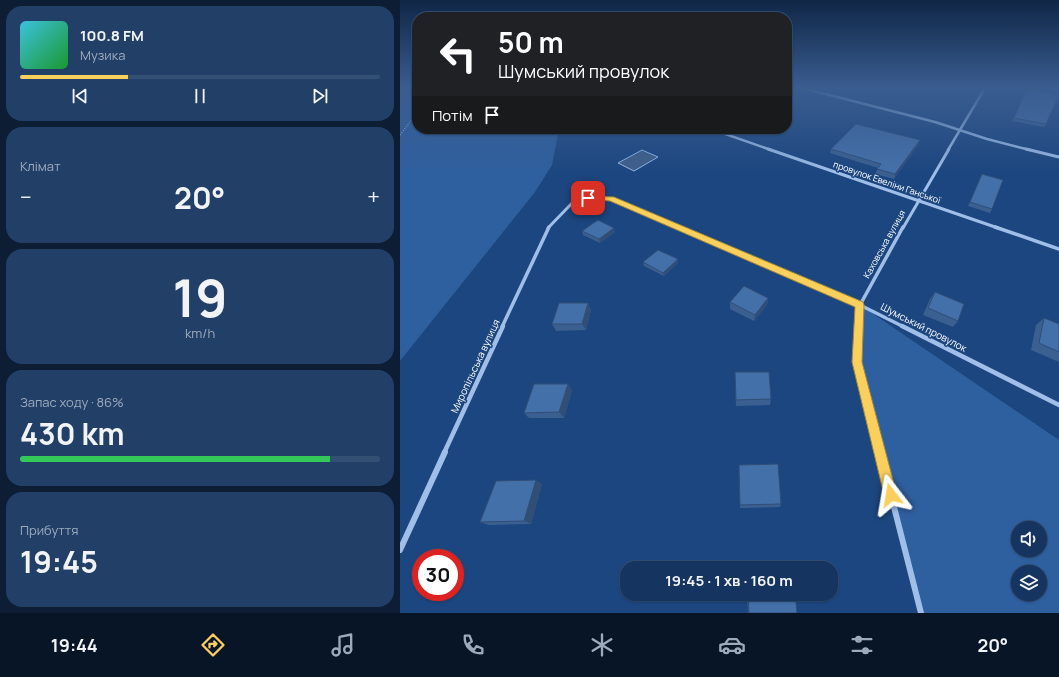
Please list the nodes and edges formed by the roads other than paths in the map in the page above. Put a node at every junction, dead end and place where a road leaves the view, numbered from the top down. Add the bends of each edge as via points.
1 (914, 117) edge
2 (966, 117) edge
3 (958, 130) junction
4 (726, 134) edge
5 (1059, 157) edge
6 (577, 198) joint
7 (918, 200) junction
8 (1059, 249) edge
9 (860, 305) junction
10 (1059, 405) edge
11 (400, 550) edge
12 (921, 613) edge

1 - 3 street
2 - 3 street, Каховська вулиця
3 - 5 street
3 - 7 street, Каховська вулиця
4 - 7 street, провулок Евеліни Ганської
6 - 9 street, Шумський провулок via 611,199
6 - 11 street, Миропільська вулиця via 548,228
7 - 8 street, провулок Евеліни Ганської
7 - 9 street, Каховська вулиця
9 - 10 street, Шумський провулок
9 - 12 street via 857,362

